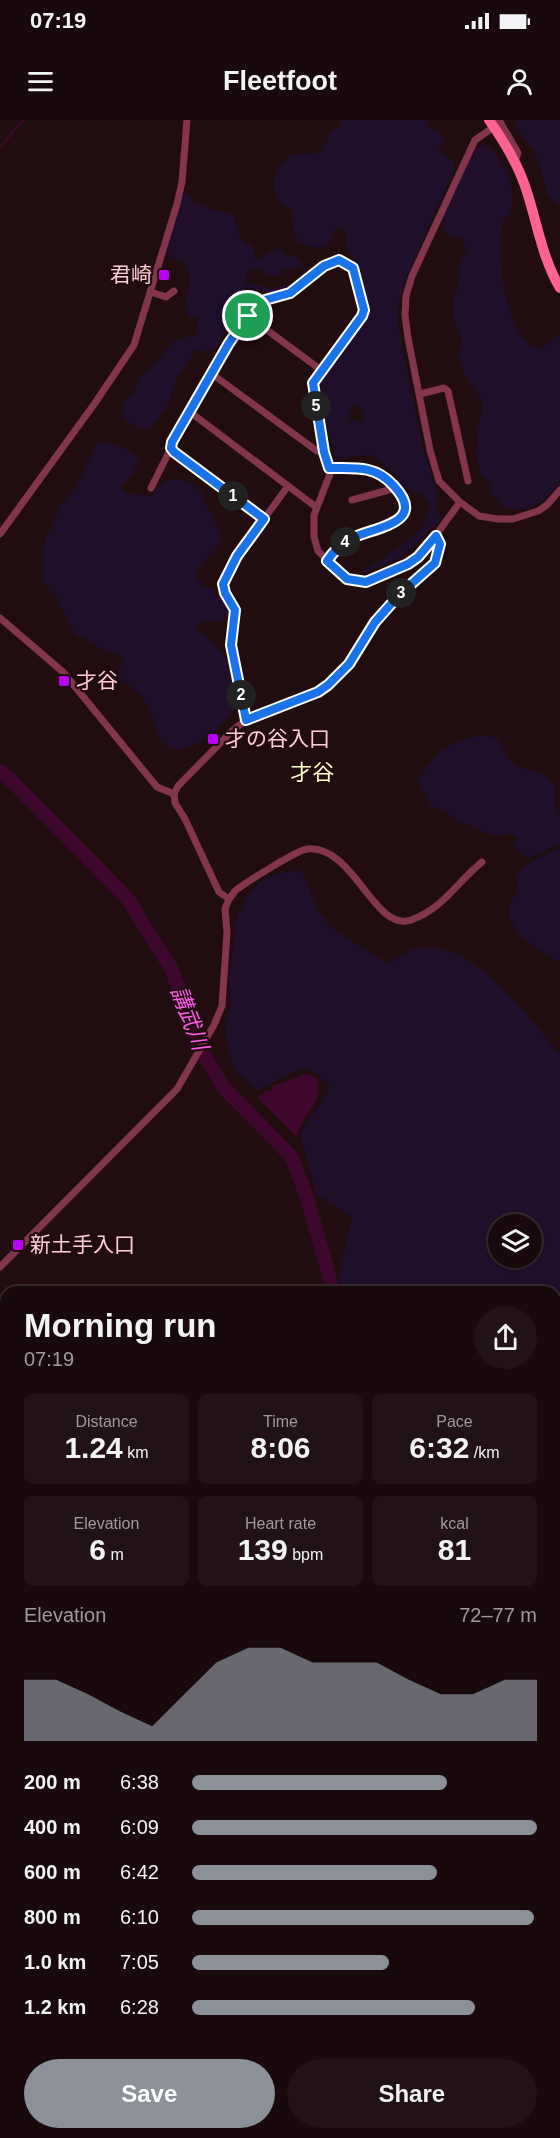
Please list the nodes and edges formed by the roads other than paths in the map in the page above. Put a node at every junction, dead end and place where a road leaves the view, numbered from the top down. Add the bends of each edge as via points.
1 (187, 120) edge
2 (494, 122) edge
3 (560, 288) edge
4 (174, 291) dead end
5 (151, 292) junction
6 (248, 316) junction
7 (321, 370) junction
8 (212, 374) junction
9 (420, 394) junction
10 (190, 412) junction
11 (171, 448) junction
12 (324, 452) junction
13 (329, 468) junction
14 (468, 481) dead end
15 (288, 486) junction
16 (151, 488) dead end
17 (396, 488) junction
18 (560, 490) edge
19 (352, 500) dead end
20 (460, 502) junction
21 (316, 507) junction
22 (264, 519) junction
23 (0, 534) edge
24 (436, 536) junction
25 (327, 561) junction
26 (0, 618) edge
27 (246, 720) junction
28 (174, 794) junction
29 (482, 862) dead end
30 (229, 899) junction
31 (0, 1267) edge

1 - 5 street via 182,182
2 - 3 main road via 525,184 543,250
2 - 9 street via 469,151 406,296 408,338
4 - 5 street via 166,297
5 - 23 street via 134,345
6 - 7 street
6 - 7 street via 265,300 297,288 332,261 347,263 353,268 364,310
6 - 8 street
7 - 12 street via 313,389
8 - 10 street
8 - 12 street via 317,451
9 - 14 street via 444,388 448,391
9 - 20 street via 439,481
10 - 11 street
10 - 15 street
11 - 16 street
11 - 22 street
12 - 13 street
13 - 17 street via 373,470
13 - 21 street via 328,481
15 - 21 street
15 - 22 street
17 - 19 street
17 - 25 street via 404,507 397,521 350,539
18 - 20 street via 538,511 513,519 479,516
20 - 24 street
21 - 25 street via 314,537 318,551
22 - 27 street via 237,556 223,584 235,610 231,645
24 - 25 street via 408,564 366,582 347,579
24 - 27 street via 440,544 435,563 375,622 349,664 328,685
26 - 28 street via 55,664 157,787
27 - 28 street
28 - 30 street via 219,892
29 - 30 street via 448,898 411,920 403,921 385,913 342,862 322,850 306,849 248,882
30 - 31 street via 225,909 222,1006 195,1058 169,1099

